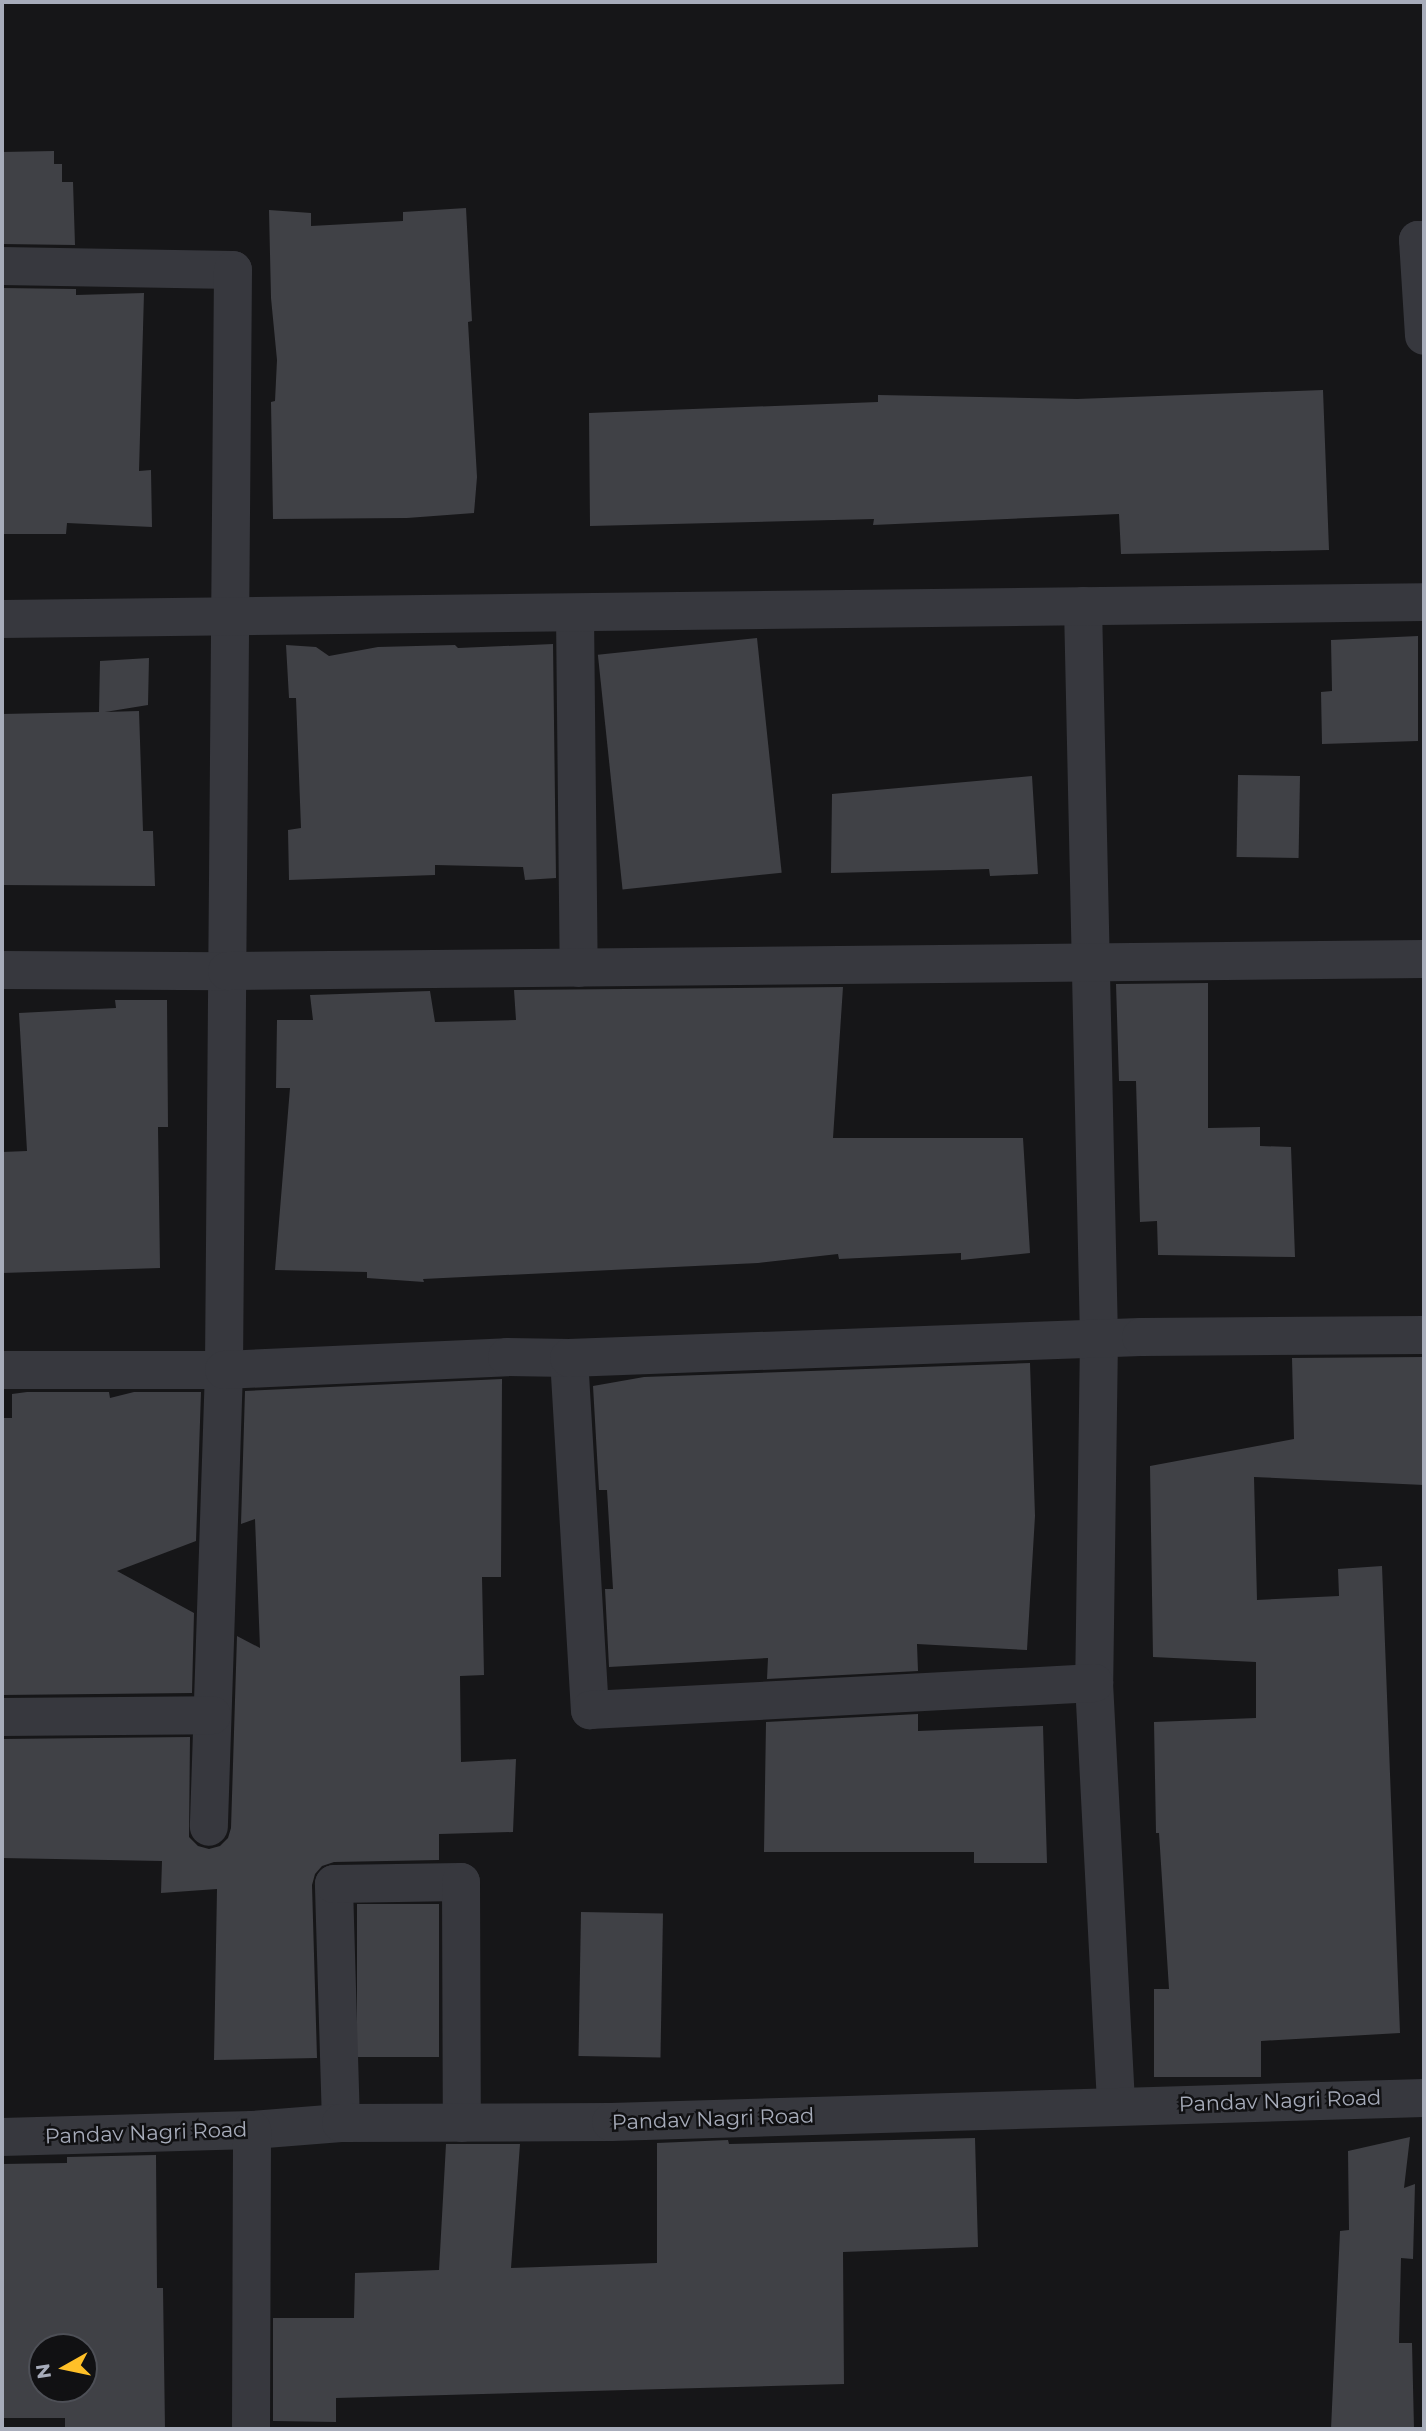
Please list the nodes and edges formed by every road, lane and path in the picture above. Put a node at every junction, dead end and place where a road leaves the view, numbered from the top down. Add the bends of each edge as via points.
1 (1424, 240) edge
2 (2, 266) edge
3 (1424, 335) edge
4 (1424, 602) edge
5 (1083, 607) junction
6 (575, 614) junction
7 (2, 619) edge
8 (231, 619) junction
9 (1424, 959) edge
10 (1091, 962) junction
11 (579, 968) junction
12 (2, 970) edge
13 (227, 971) junction
14 (1424, 1335) edge
15 (1099, 1338) junction
16 (569, 1358) junction
17 (2, 1370) edge
18 (224, 1370) junction
19 (1094, 1683) junction
20 (212, 1715) junction
21 (2, 1717) edge
22 (209, 1827) dead end
23 (1424, 2098) edge
24 (1116, 2106) junction
25 (341, 2123) junction
26 (462, 2123) junction
27 (252, 2130) junction
28 (2, 2137) edge
29 (251, 2429) edge

1 - 3 street via 1418,240
2 - 8 street via 233,270
4 - 5 street
5 - 6 street
5 - 10 street
6 - 8 street
6 - 11 street
7 - 8 street
8 - 13 street
9 - 10 street
10 - 11 street
10 - 15 street
11 - 13 street
12 - 13 street
13 - 18 street
14 - 15 street
15 - 16 street
15 - 19 street
16 - 18 street
16 - 19 street via 590,1710
17 - 18 street
18 - 20 street
19 - 24 street
20 - 21 street
20 - 22 street
23 - 24 street, Pandav Nagri Road
24 - 26 street, Pandav Nagri Road
25 - 26 street, Pandav Nagri Road
25 - 26 street via 334,1884 461,1882
25 - 27 street, Pandav Nagri Road
27 - 28 street, Pandav Nagri Road
27 - 29 street

